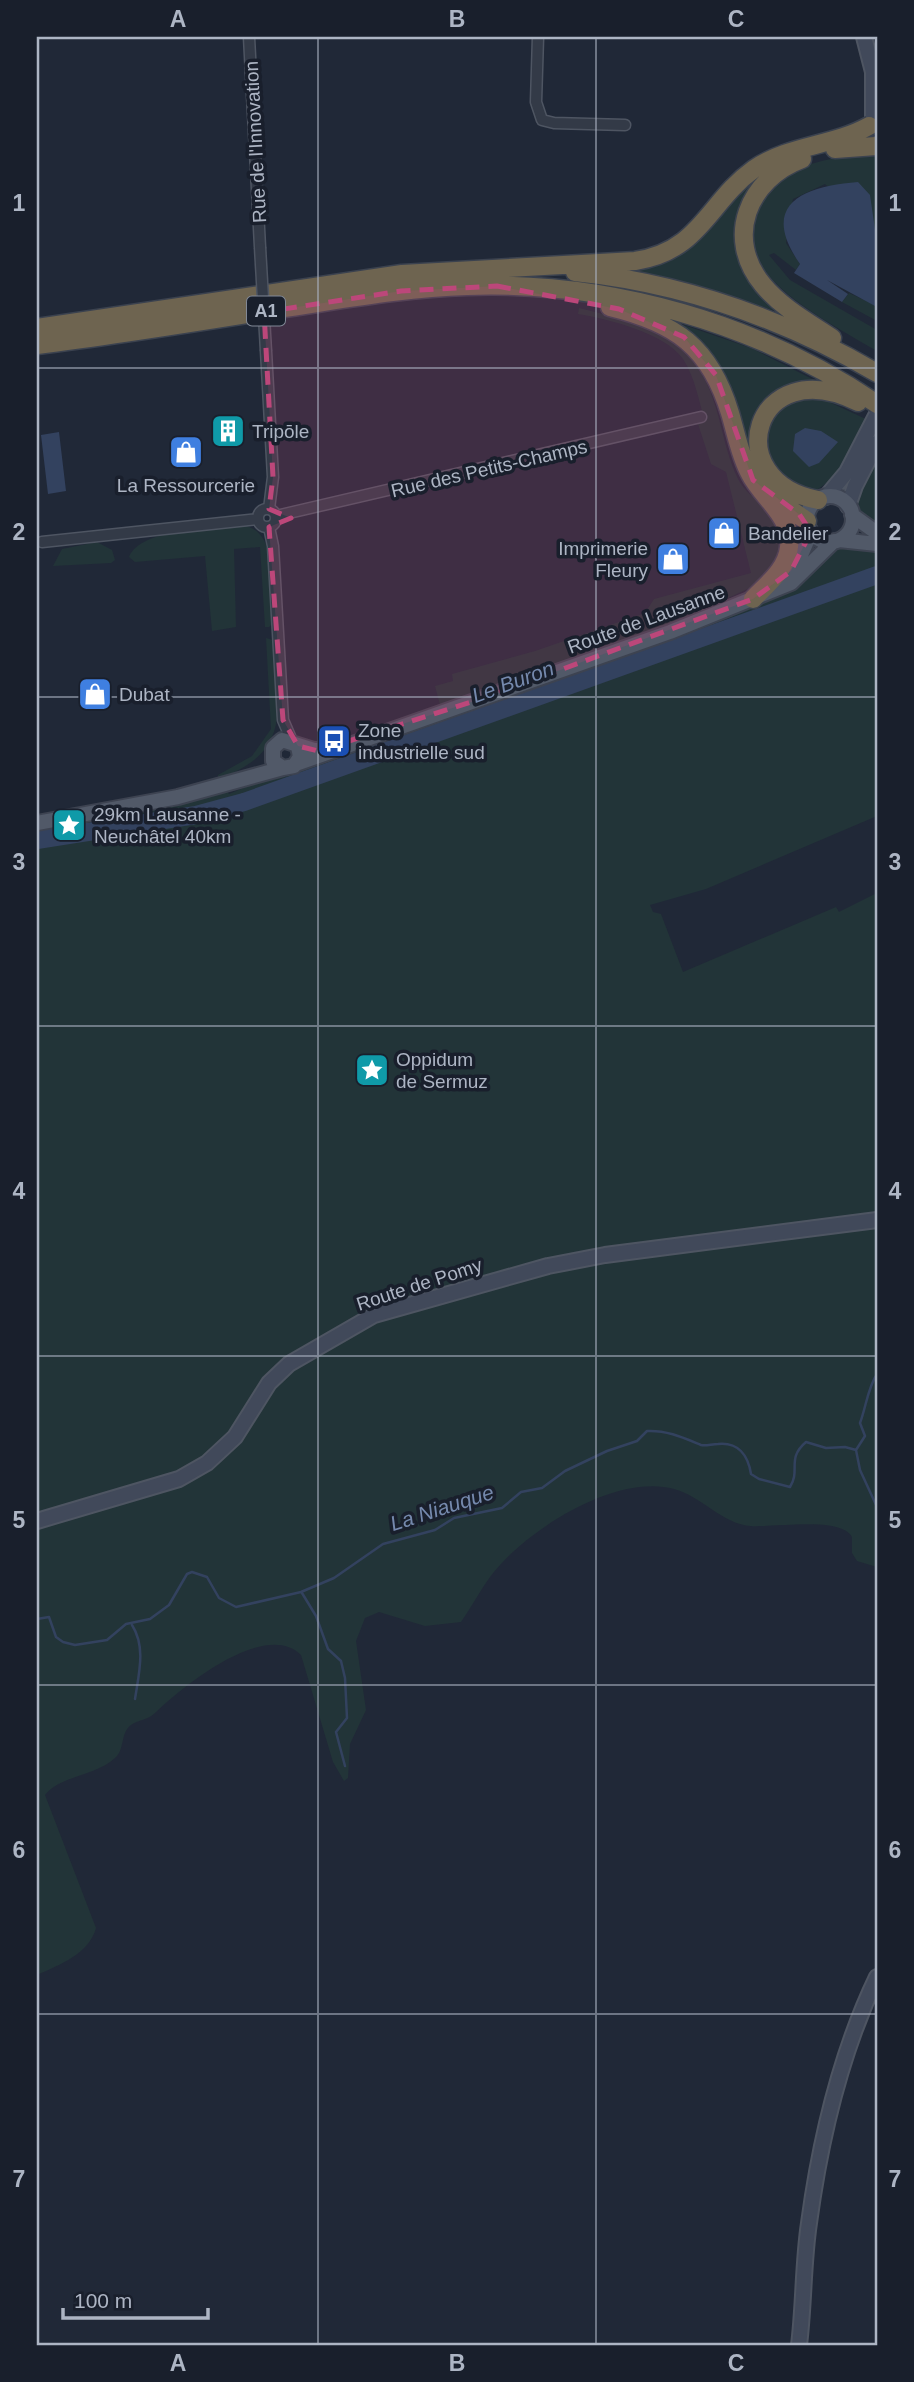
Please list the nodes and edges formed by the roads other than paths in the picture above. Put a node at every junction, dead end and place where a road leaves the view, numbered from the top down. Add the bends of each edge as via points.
1 (249, 37) edge
2 (538, 37) edge
3 (864, 37) edge
4 (875, 76) edge
5 (873, 120) edge
6 (625, 125) dead end
7 (877, 146) edge
8 (473, 269) junction
9 (497, 286) junction
10 (37, 318) edge
11 (109, 318) junction
12 (37, 328) edge
13 (37, 345) edge
14 (850, 355) junction
15 (877, 372) edge
16 (835, 385) junction
17 (877, 404) edge
18 (877, 413) edge
19 (701, 417) dead end
20 (877, 443) edge
21 (753, 480) junction
22 (822, 498) junction
23 (850, 510) junction
24 (272, 512) junction
25 (258, 519) junction
26 (809, 526) junction
27 (269, 527) junction
28 (877, 533) edge
29 (837, 540) junction
30 (42, 542) dead end
31 (877, 544) edge
32 (770, 591) junction
33 (753, 598) junction
34 (283, 719) junction
35 (295, 744) junction
36 (274, 747) junction
37 (336, 749) junction
38 (289, 766) junction
39 (225, 784) junction
40 (37, 823) edge
41 (877, 1220) edge
42 (37, 1521) edge
43 (877, 1977) edge
44 (799, 2345) edge

1 - 24 street, Rue de l'Innovation, bridge
2 - 6 street via 536,102 542,120
3 - 4 street
4 - 5 street
5 - 7 street via 871,139
5 - 8 highway via 855,134 789,152 756,168 694,235 665,254 635,261
7 - 14 highway via 840,148 781,168 756,191 744,225 745,249 763,285
8 - 11 highway, A1 via 363,279
8 - 14 highway, A1 via 570,272 663,287 765,318
9 - 13 highway, A1 via 375,295
9 - 16 highway, A1 via 582,292 682,313 757,339
9 - 21 highway via 619,309 684,337 716,374
10 - 11 highway
11 - 12 highway, A1
14 - 15 highway
16 - 17 highway, A1
16 - 18 highway
16 - 22 highway via 781,397 766,413 758,434 759,452 771,476 793,493
18 - 22 street via 847,472
19 - 24 street, Rue des Petits-Champs
20 - 23 street
21 - 26 highway
21 - 33 highway via 786,524 790,545 783,566
22 - 23 main road via 840,499
22 - 26 main road via 809,511
23 - 28 main road
23 - 29 main road via 851,527
24 - 25 street via 262,510
24 - 27 street via 275,523
25 - 27 street
25 - 30 street
26 - 29 main road via 821,540
26 - 32 main road, Route de Lausanne via 798,562
27 - 34 street
29 - 31 main road
29 - 32 main road, Route de Lausanne via 799,578
32 - 33 main road, Route de Lausanne
33 - 37 main road, Route de Lausanne
34 - 35 street
34 - 36 street
35 - 36 main road via 282,740
35 - 37 main road, Route de Lausanne via 318,751
35 - 38 main road via 300,757
36 - 38 main road via 273,761
36 - 39 main road, Route de Lausanne via 259,764
37 - 38 main road, Route de Lausanne
38 - 39 main road, Route de Lausanne
39 - 40 main road, Route de Lausanne
41 - 42 street, Route de Pomy via 605,1255 548,1266 373,1315 289,1364 269,1383 235,1437 207,1463 179,1479
43 - 44 street via 855,2032 825,2138 809,2224

